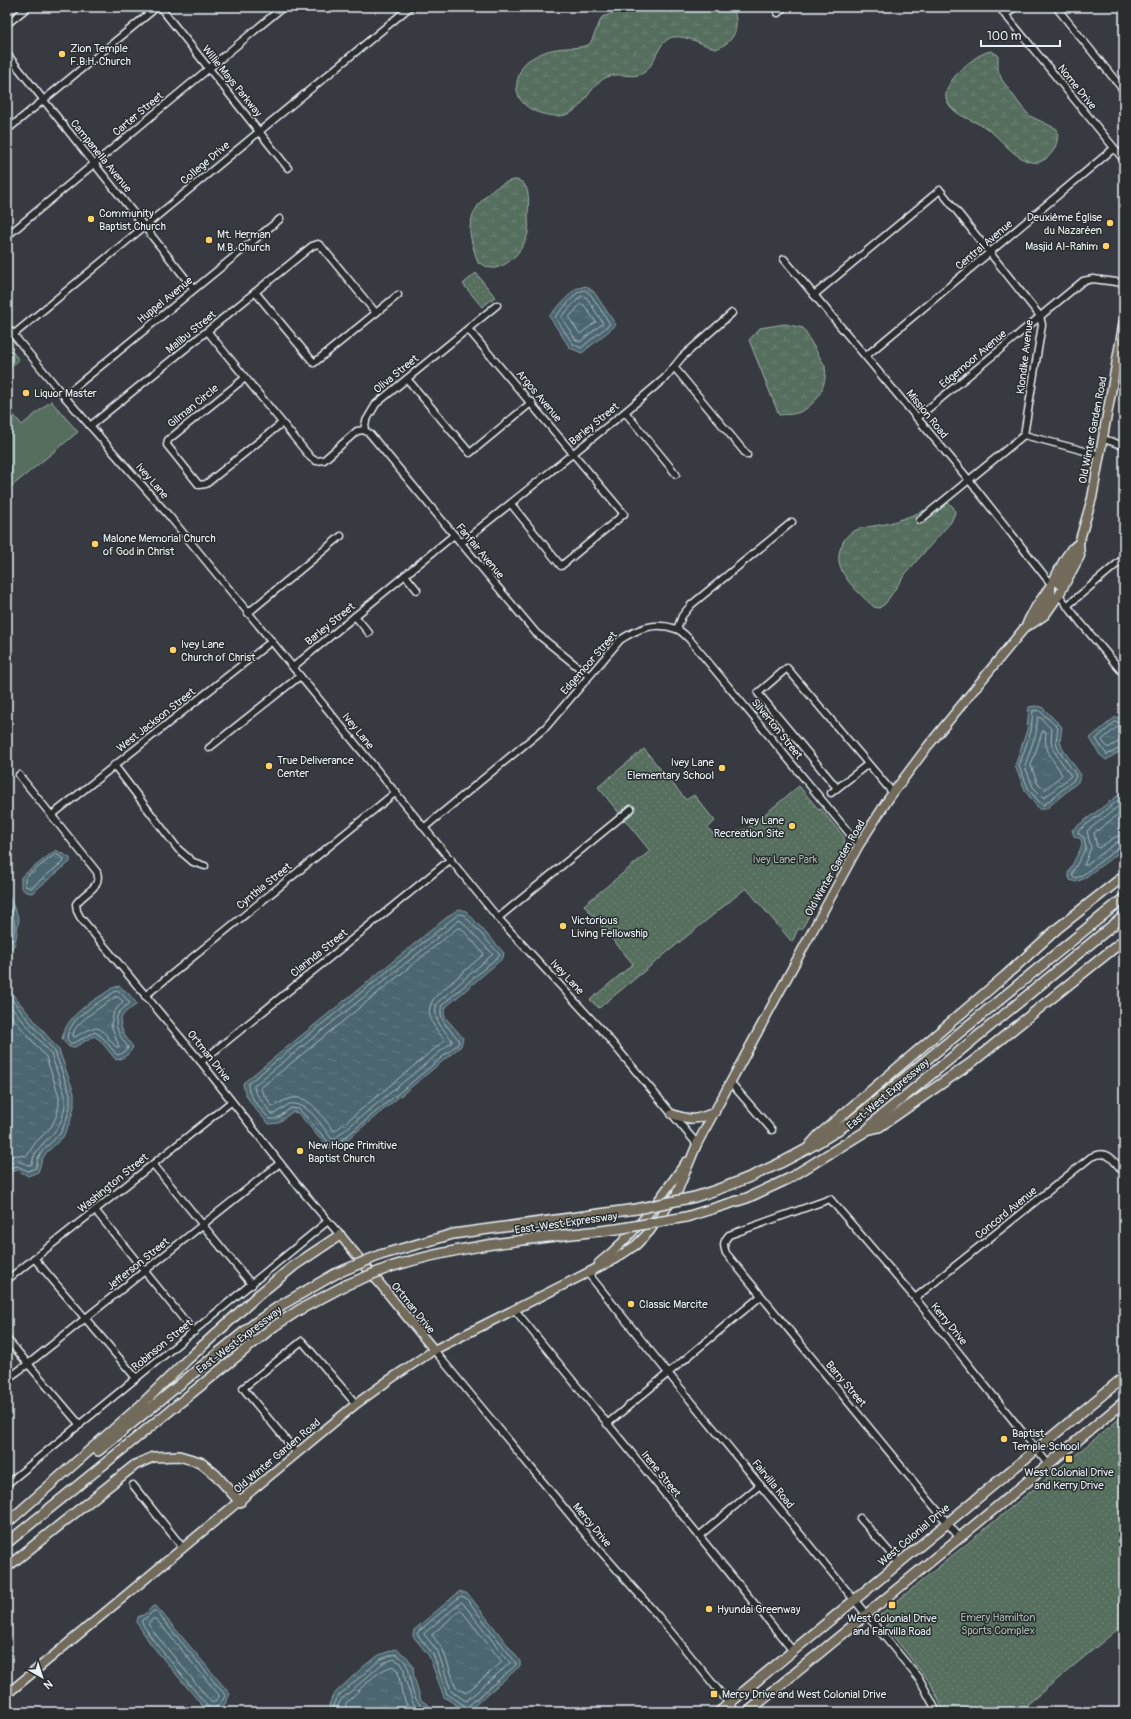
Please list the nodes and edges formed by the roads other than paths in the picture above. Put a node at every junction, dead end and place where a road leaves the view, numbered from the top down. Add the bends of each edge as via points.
1 (28, 7) edge
2 (158, 7) edge
3 (283, 7) edge
4 (410, 7) edge
5 (784, 7) edge
6 (998, 7) edge
7 (1015, 7) edge
8 (1056, 7) edge
9 (778, 13) dead end
10 (1005, 15) junction
11 (7, 24) edge
12 (7, 54) edge
13 (209, 69) junction
14 (1124, 91) edge
15 (43, 100) junction
16 (7, 130) edge
17 (259, 132) junction
18 (1114, 149) junction
19 (1124, 160) edge
20 (94, 163) junction
21 (288, 168) dead end
22 (280, 219) dead end
23 (145, 227) junction
24 (7, 236) edge
25 (990, 253) junction
26 (784, 259) dead end
27 (1124, 283) edge
28 (194, 289) junction
29 (255, 292) junction
30 (398, 295) dead end
31 (814, 296) junction
32 (497, 305) dead end
33 (376, 313) junction
34 (732, 313) dead end
35 (1040, 316) junction
36 (1124, 326) edge
37 (7, 327) edge
38 (468, 328) junction
39 (208, 332) junction
40 (14, 335) junction
41 (866, 356) junction
42 (674, 367) junction
43 (245, 378) junction
44 (407, 379) junction
45 (64, 396) junction
46 (532, 402) junction
47 (625, 412) junction
48 (917, 418) junction
49 (282, 423) junction
50 (90, 426) junction
51 (364, 430) junction
52 (1024, 436) junction
53 (1104, 439) junction
54 (1124, 446) edge
55 (574, 453) junction
56 (747, 455) dead end
57 (1100, 455) junction
58 (676, 474) dead end
59 (969, 480) junction
60 (511, 504) junction
61 (920, 520) dead end
62 (792, 522) dead end
63 (454, 535) junction
64 (341, 536) dead end
65 (1079, 542) junction
66 (461, 543) junction
67 (1071, 548) junction
68 (1124, 558) edge
69 (405, 575) junction
70 (1051, 584) junction
71 (417, 590) dead end
72 (1059, 595) junction
73 (1067, 606) junction
74 (248, 612) junction
75 (355, 616) junction
76 (1029, 625) junction
77 (677, 629) junction
78 (369, 633) dead end
79 (272, 641) junction
80 (293, 667) junction
81 (1124, 674) edge
82 (300, 676) junction
83 (589, 676) junction
84 (209, 748) dead end
85 (868, 764) junction
86 (114, 765) junction
87 (19, 775) dead end
88 (837, 788) junction
89 (396, 792) junction
90 (831, 793) dead end
91 (893, 793) junction
92 (631, 809) dead end
93 (52, 815) junction
94 (425, 827) junction
95 (859, 845) junction
96 (451, 859) junction
97 (205, 866) dead end
98 (1124, 876) edge
99 (1124, 898) edge
100 (1124, 916) edge
101 (498, 918) junction
102 (1124, 940) edge
103 (145, 996) junction
104 (201, 1062) junction
105 (730, 1082) junction
106 (232, 1102) junction
107 (715, 1112) junction
108 (672, 1114) junction
109 (772, 1130) dead end
110 (866, 1131) junction
111 (697, 1144) junction
112 (807, 1149) junction
113 (280, 1163) junction
114 (153, 1164) junction
115 (1124, 1173) edge
116 (95, 1210) junction
117 (328, 1221) junction
118 (203, 1225) junction
119 (340, 1235) junction
120 (724, 1241) joint
121 (34, 1258) junction
122 (144, 1271) junction
123 (587, 1272) junction
124 (7, 1280) edge
125 (252, 1285) junction
126 (761, 1296) junction
127 (915, 1298) junction
128 (515, 1310) junction
129 (86, 1318) junction
130 (194, 1332) junction
131 (7, 1339) edge
132 (434, 1350) junction
133 (28, 1364) junction
134 (668, 1373) junction
135 (1124, 1377) edge
136 (136, 1378) junction
137 (7, 1379) edge
138 (1124, 1402) edge
139 (356, 1404) junction
140 (607, 1424) junction
141 (80, 1425) junction
142 (1037, 1450) junction
143 (297, 1453) junction
144 (1048, 1464) junction
145 (7, 1484) edge
146 (760, 1484) junction
147 (133, 1485) dead end
148 (240, 1502) junction
149 (860, 1518) dead end
150 (948, 1523) junction
151 (7, 1525) edge
152 (699, 1536) junction
153 (959, 1537) junction
154 (7, 1543) edge
155 (183, 1548) junction
156 (899, 1563) junction
157 (7, 1567) edge
158 (855, 1600) junction
159 (867, 1614) junction
160 (793, 1651) junction
161 (7, 1694) edge
162 (729, 1703) junction
163 (719, 1712) edge
164 (736, 1712) edge
165 (748, 1712) edge
166 (937, 1712) edge

1 - 11 street
2 - 13 street, Willie Mays Parkway
2 - 15 street
3 - 13 street, Carter Street
4 - 17 street, College Drive
5 - 9 street
6 - 10 street, Nome Drive
7 - 10 street
8 - 14 street
10 - 18 street, Nome Drive
12 - 15 street, Campanella Avenue
13 - 17 street, Willie Mays Parkway
13 - 20 street, Carter Street
15 - 16 street
15 - 20 street, Campanella Avenue
17 - 21 street, Willie Mays Parkway
17 - 23 street, College Drive
18 - 19 street, Nome Drive
18 - 25 street, Central Avenue
20 - 23 street, Campanella Avenue
20 - 24 street, Carter Street
22 - 28 street, Huppel Avenue
23 - 28 street, Campanella Avenue
23 - 40 street, College Drive
25 - 31 street, Klondike Avenue via 940,190
25 - 35 street, Klondike Avenue
25 - 41 street, Central Avenue
26 - 31 street, Mission Road
27 - 35 street, Edgemoor Avenue via 1093,279 1083,281
28 - 45 street, Huppel Avenue
29 - 33 street, Malibu Street via 304,252 318,244
29 - 33 street via 314,363
29 - 39 street, Malibu Street
30 - 33 street
31 - 41 street, Mission Road
32 - 38 street, Oliva Street
34 - 42 street, Barley Street
35 - 48 street, Edgemoor Avenue
35 - 52 street, Klondike Avenue via 1042,325
36 - 53 main road, Old Winter Garden Road
37 - 40 street, Ivey Lane
38 - 44 street, Oliva Street
38 - 46 street, Argos Avenue
39 - 43 street
39 - 50 street, Malibu Street
40 - 45 street, Ivey Lane
41 - 48 street, Mission Road
42 - 47 street, Barley Street via 665,378
42 - 56 street
43 - 49 street
43 - 49 street, Gilman Circle via 168,440 167,445 199,484 206,484
44 - 46 street via 470,453
44 - 51 street, Oliva Street via 376,404
45 - 50 street, Ivey Lane
46 - 55 street, Argos Avenue
47 - 55 street, Barley Street
47 - 58 street
48 - 59 street, Mission Road
49 - 51 street via 316,461 324,460 358,431
50 - 74 street, Ivey Lane via 170,517
51 - 63 street, Fanfair Avenue
52 - 57 street
52 - 59 street
53 - 54 street
53 - 57 main road, Old Winter Garden Road
55 - 60 street, Barley Street
55 - 60 street, Argos Avenue via 624,514 561,566
57 - 65 main road, Old Winter Garden Road via 1089,513
59 - 61 street
59 - 70 street, Mission Road
60 - 66 street, Barley Street
62 - 77 street via 691,605 682,616
63 - 66 street, Fanfair Avenue
63 - 69 street, Barley Street
64 - 74 street
65 - 67 main road, Old Winter Garden Road
65 - 72 main road, Old Winter Garden Road via 1080,556
66 - 83 street, Fanfair Avenue via 536,633
67 - 70 main road, Old Winter Garden Road
67 - 72 main road via 1073,556 1059,584
68 - 73 street
69 - 71 street
69 - 75 street, Barley Street
70 - 76 main road, Old Winter Garden Road via 1031,612
72 - 73 street
72 - 76 main road, Old Winter Garden Road via 1044,615
73 - 81 street
74 - 79 street, Ivey Lane
75 - 78 street
75 - 80 street, Barley Street
76 - 91 main road, Old Winter Garden Road via 928,746
77 - 83 street, Edgemoor Street via 658,625 633,631 620,640
77 - 95 street, Silverton Street via 690,640
79 - 80 street, Ivey Lane
79 - 86 street, West Jackson Street
80 - 82 street, Ivey Lane
82 - 84 street
82 - 89 street, Ivey Lane
83 - 94 street, Edgemoor Street via 546,727
85 - 88 street
85 - 88 street via 788,668 758,693
85 - 91 street
86 - 93 street, West Jackson Street
86 - 97 street via 178,849 193,862
87 - 93 street, Ortman Drive
88 - 90 street
89 - 94 street, Ivey Lane
89 - 103 street, Cynthia Street
91 - 95 main road, Old Winter Garden Road
92 - 101 street
93 - 103 street, Ortman Drive via 99,877 98,883 79,899 76,911
94 - 96 street, Ivey Lane
95 - 105 main road, Old Winter Garden Road
96 - 101 street, Ivey Lane
96 - 104 street, Clarinda Street
98 - 112 highway via 1034,948 1005,976 819,1135
99 - 112 highway, East-West Expressway via 853,1120
100 - 110 highway, East-West Expressway via 877,1119
101 - 108 street, Ivey Lane via 604,1033
102 - 110 highway via 971,1063 879,1127
103 - 104 street, Ortman Drive
104 - 106 street, Ortman Drive
105 - 107 main road, Old Winter Garden Road
105 - 109 street
106 - 113 street, Ortman Drive
106 - 114 street, Washington Street
107 - 108 main road via 693,1120
107 - 111 main road, Old Winter Garden Road
108 - 111 street, Ivey Lane
110 - 154 highway, East-West Expressway, bridge via 788,1179 747,1198 686,1217 476,1247 420,1258 346,1285 273,1327
111 - 123 main road, Old Winter Garden Road via 661,1198 632,1234
111 - 123 main road, Old Winter Garden Road via 676,1194 649,1232 620,1256
112 - 151 highway, East-West Expressway, bridge via 761,1174 696,1197 636,1209 453,1234 380,1255 335,1274 255,1323
113 - 117 street, Ortman Drive
113 - 118 street, Jefferson Street
114 - 116 street, Washington Street
114 - 118 street
115 - 127 street, Concord Avenue via 1105,1154 1090,1157
116 - 121 street, Washington Street
116 - 122 street
117 - 119 street, Ortman Drive
117 - 125 street, Robinson Street
118 - 122 street, Jefferson Street
118 - 125 street
119 - 132 main road, Ortman Drive
119 - 151 highway via 295,1265 257,1296 140,1406
120 - 126 street, Barry Street via 726,1253
120 - 127 street, Kerry Drive via 729,1235 830,1199
121 - 124 street, Washington Street
121 - 129 street
122 - 129 street, Jefferson Street
122 - 130 street
123 - 128 main road, Old Winter Garden Road
123 - 134 street, Fairvilla Road
125 - 130 street, Robinson Street
126 - 134 street
126 - 150 street, Barry Street
127 - 142 street, Kerry Drive
128 - 132 main road, Old Winter Garden Road
128 - 140 street, Irene Street
129 - 133 street, Jefferson Street
129 - 136 street
130 - 136 street, Robinson Street
131 - 133 street
132 - 139 main road, Old Winter Garden Road
132 - 162 street, Mercy Drive
133 - 137 street, Jefferson Street
133 - 141 street
134 - 140 street
134 - 146 street, Fairvilla Road
135 - 142 highway, West Colonial Drive
136 - 141 street, Robinson Street
138 - 144 highway
139 - 143 main road, Old Winter Garden Road
139 - 143 street via 302,1341 243,1388
140 - 152 street, Irene Street
141 - 145 street, Robinson Street
142 - 144 street, Kerry Drive
142 - 150 highway, West Colonial Drive
143 - 148 main road, Old Winter Garden Road
144 - 153 highway
146 - 152 street
146 - 158 street, Fairvilla Road
147 - 155 street
148 - 155 main road, Old Winter Garden Road
148 - 157 highway via 216,1475 200,1462 180,1456 153,1457 135,1465
149 - 156 street
150 - 153 street, Barry Street
150 - 156 highway, West Colonial Drive
152 - 160 street, Irene Street
153 - 159 highway
155 - 161 main road, Old Winter Garden Road
156 - 158 highway, West Colonial Drive
158 - 159 street, Fairvilla Road
158 - 160 highway, West Colonial Drive
159 - 165 highway
159 - 166 street, Fairvilla Road via 920,1680
160 - 162 highway, West Colonial Drive
162 - 163 highway, West Colonial Drive
162 - 164 street, Mercy Drive

